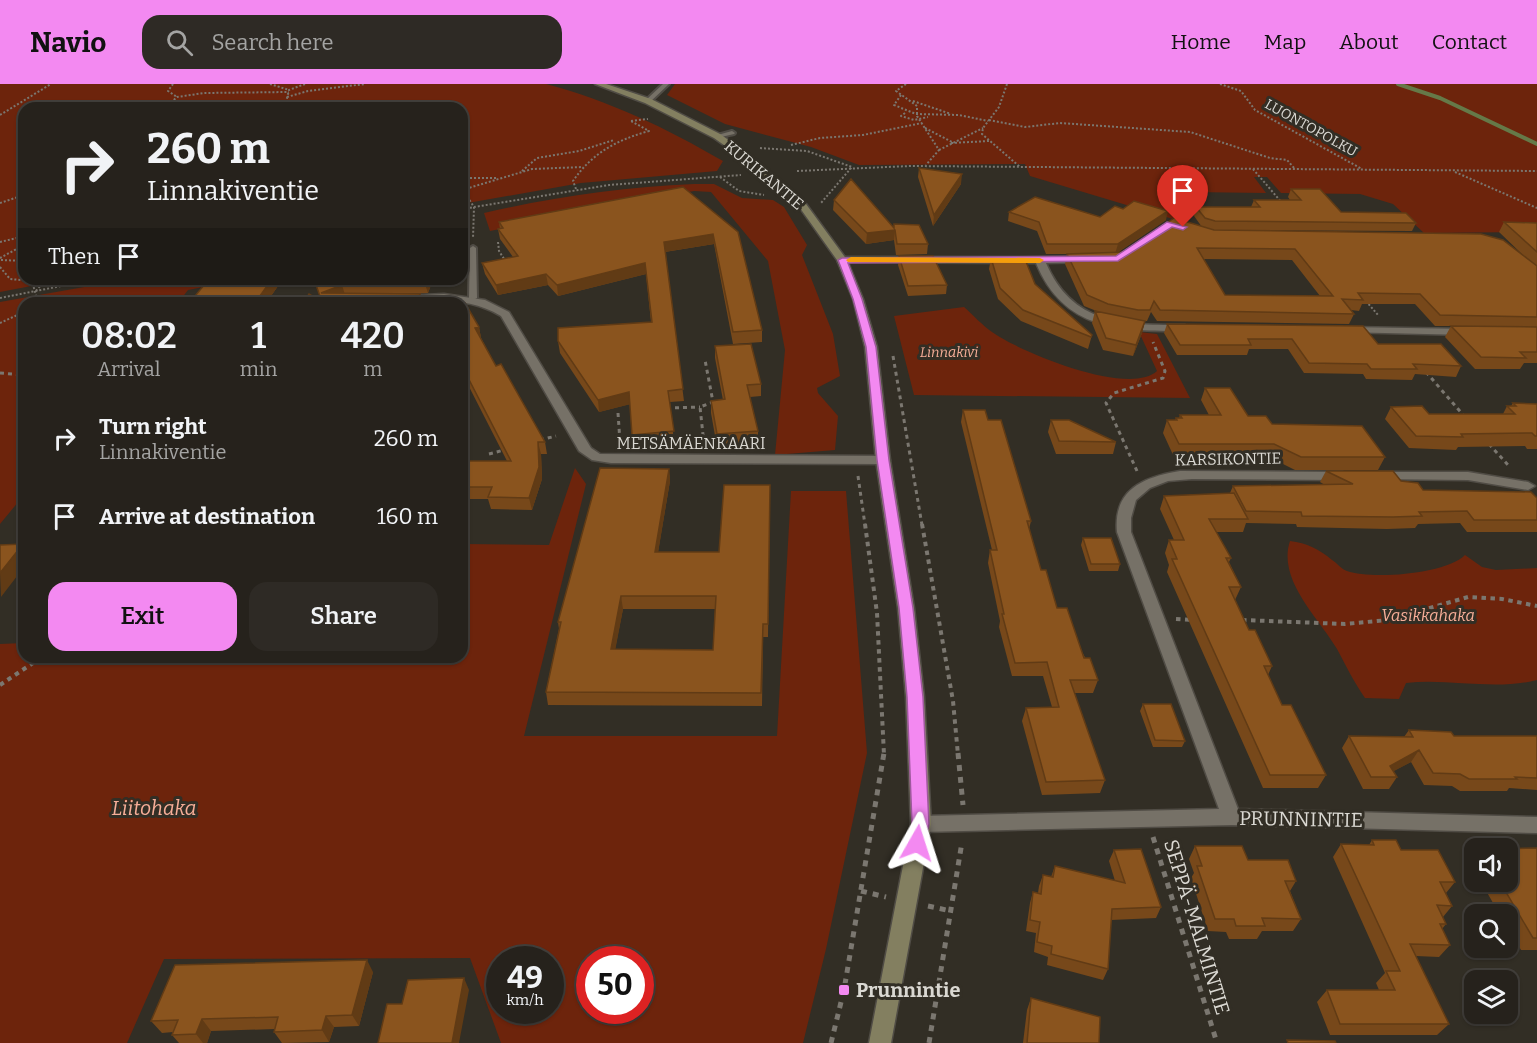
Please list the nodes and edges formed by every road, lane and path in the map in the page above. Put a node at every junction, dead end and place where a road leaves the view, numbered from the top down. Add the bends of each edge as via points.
1 (51, 84) edge
2 (173, 84) edge
3 (270, 84) edge
4 (305, 84) edge
5 (365, 84) edge
6 (599, 84) edge
7 (666, 84) edge
8 (906, 84) edge
9 (1007, 84) edge
10 (1220, 84) edge
11 (277, 86) junction
12 (289, 91) junction
13 (258, 93) junction
14 (901, 95) junction
15 (177, 97) junction
16 (287, 97) junction
17 (912, 100) junction
18 (648, 101) junction
19 (21, 102) edge
20 (172, 102) edge
21 (286, 102) edge
22 (18, 104) edge
23 (905, 113) junction
24 (0, 115) edge
25 (917, 115) junction
26 (955, 115) junction
27 (931, 116) junction
28 (965, 117) junction
29 (989, 120) junction
30 (631, 121) dead end
31 (921, 122) junction
32 (984, 126) junction
33 (925, 128) junction
34 (732, 133) dead end
35 (717, 136) junction
36 (625, 137) junction
37 (989, 141) junction
38 (951, 143) junction
39 (788, 146) junction
40 (752, 148) dead end
41 (939, 150) junction
42 (926, 166) junction
43 (583, 167) junction
44 (852, 167) junction
45 (1021, 167) junction
46 (1253, 169) junction
47 (1296, 170) junction
48 (1365, 170) junction
49 (797, 171) dead end
50 (1452, 171) junction
51 (1537, 171) edge
52 (522, 172) junction
53 (741, 175) dead end
54 (720, 176) junction
55 (468, 178) edge
56 (501, 178) junction
57 (468, 188) edge
58 (576, 189) junction
59 (789, 194) junction
60 (18, 197) edge
61 (468, 201) edge
62 (1523, 202) junction
63 (0, 203) edge
64 (1537, 204) edge
65 (819, 206) dead end
66 (474, 207) junction
67 (468, 208) edge
68 (1537, 208) edge
69 (1288, 210) edge
70 (18, 238) edge
71 (0, 242) edge
72 (498, 242) edge
73 (18, 248) edge
74 (473, 248) joint
75 (0, 259) edge
76 (18, 260) edge
77 (842, 260) junction
78 (1040, 260) junction
79 (1101, 260) edge
80 (0, 267) edge
81 (510, 267) edge
82 (18, 280) edge
83 (34, 285) edge
84 (41, 285) edge
85 (66, 285) edge
86 (36, 291) junction
87 (1359, 293) edge
88 (37, 297) edge
89 (0, 298) edge
90 (468, 298) edge
91 (473, 298) junction
92 (18, 315) edge
93 (0, 323) edge
94 (1146, 328) junction
95 (1194, 328) edge
96 (1334, 330) edge
97 (1392, 331) junction
98 (1474, 332) edge
99 (705, 360) dead end
100 (1422, 366) edge
101 (0, 373) edge
102 (18, 374) edge
103 (700, 407) junction
104 (665, 408) edge
105 (618, 413) dead end
106 (1467, 418) edge
107 (574, 431) junction
108 (1482, 435) edge
109 (532, 442) edge
110 (620, 442) dead end
111 (510, 448) edge
112 (489, 454) dead end
113 (706, 460) junction
114 (856, 460) junction
115 (883, 460) junction
116 (1143, 486) junction
117 (1528, 486) joint
118 (1537, 606) edge
119 (1155, 619) junction
120 (1201, 620) edge
121 (1236, 620) edge
122 (33, 663) edge
123 (0, 685) edge
124 (1232, 818) junction
125 (1148, 819) junction
126 (921, 824) junction
127 (1537, 825) edge
128 (831, 1043) edge
129 (880, 1043) edge
130 (1217, 1043) edge

1 - 19 path
2 - 15 path via 168,91
3 - 11 path
4 - 12 path
5 - 16 path
6 - 18 main road, KURIKANTIE
7 - 18 lane
8 - 14 path via 896,91
9 - 29 path via 999,107
10 - 48 path, LUONTOPOLKU via 1241,91 1255,110
11 - 12 path
11 - 13 path
12 - 13 path
12 - 16 path
13 - 15 path
14 - 17 path
14 - 23 path via 894,105
15 - 20 path
16 - 21 path
17 - 25 path
17 - 26 path
18 - 35 main road, KURIKANTIE
22 - 24 path
23 - 25 path
23 - 31 path via 903,118
25 - 27 path
25 - 31 path
26 - 27 path
26 - 28 path
27 - 31 path
28 - 29 path
28 - 32 path
29 - 32 path
29 - 47 path via 1025,127 1060,123 1190,132 1287,160
30 - 36 path via 649,131
31 - 33 path
31 - 39 path
32 - 37 path via 982,134
32 - 38 path
33 - 38 path
33 - 41 path
34 - 35 lane
35 - 59 main road, KURIKANTIE
36 - 43 path
36 - 52 path via 568,153 547,154 530,160
37 - 38 path
37 - 45 path
38 - 41 path
39 - 40 path
39 - 44 path via 811,150
41 - 42 path
42 - 44 path
42 - 45 path
43 - 52 path
43 - 58 path via 573,181
44 - 49 path
44 - 65 path
45 - 46 path
46 - 47 path
46 - 69 path
47 - 48 path
48 - 50 path
50 - 51 path
50 - 62 path
52 - 56 path
53 - 54 path
54 - 58 path
54 - 59 path via 748,194
55 - 56 path
56 - 57 path
58 - 66 path
59 - 77 main road, KURIKANTIE
60 - 63 path
61 - 66 path
62 - 64 path
62 - 68 path
66 - 67 path
66 - 74 path
70 - 71 path
72 - 81 path
73 - 75 path
74 - 91 lane
75 - 76 path
77 - 78 street
77 - 115 main road, KURIKANTIE via 871,347
78 - 79 street
78 - 94 street via 1059,296 1081,313 1110,323
80 - 82 path via 10,279
83 - 86 path
84 - 86 path
85 - 86 path
86 - 88 path
86 - 89 path
87 - 97 path
90 - 91 street, METSÄMÄENKAARI
91 - 107 street, METSÄMÄENKAARI via 506,314
92 - 93 path
94 - 95 street
94 - 116 path via 1165,371 1163,378 1114,393 1106,402
96 - 97 street
97 - 98 street
99 - 103 path via 713,402
100 - 106 path
101 - 102 path
103 - 104 path
103 - 113 path
105 - 110 path
107 - 109 path
107 - 113 street, METSÄMÄENKAARI via 586,451 597,457
108 - 117 path
111 - 112 path
113 - 114 street, METSÄMÄENKAARI
114 - 115 street, METSÄMÄENKAARI
114 - 128 path via 877,613 884,757 844,990
115 - 126 main road, KURIKANTIE via 906,608
116 - 117 street, KARSIKONTIE via 1178,476 1468,476
116 - 119 street via 1132,496 1122,520
118 - 121 path via 1468,597 1388,620 1345,624
119 - 120 path
119 - 124 street
122 - 123 path
124 - 125 street, PRUNNINTIE
124 - 127 street, PRUNNINTIE
125 - 126 street, PRUNNINTIE
125 - 130 path, SEPPÄ-MALMINTIE
126 - 129 main road, KURIKANTIE

